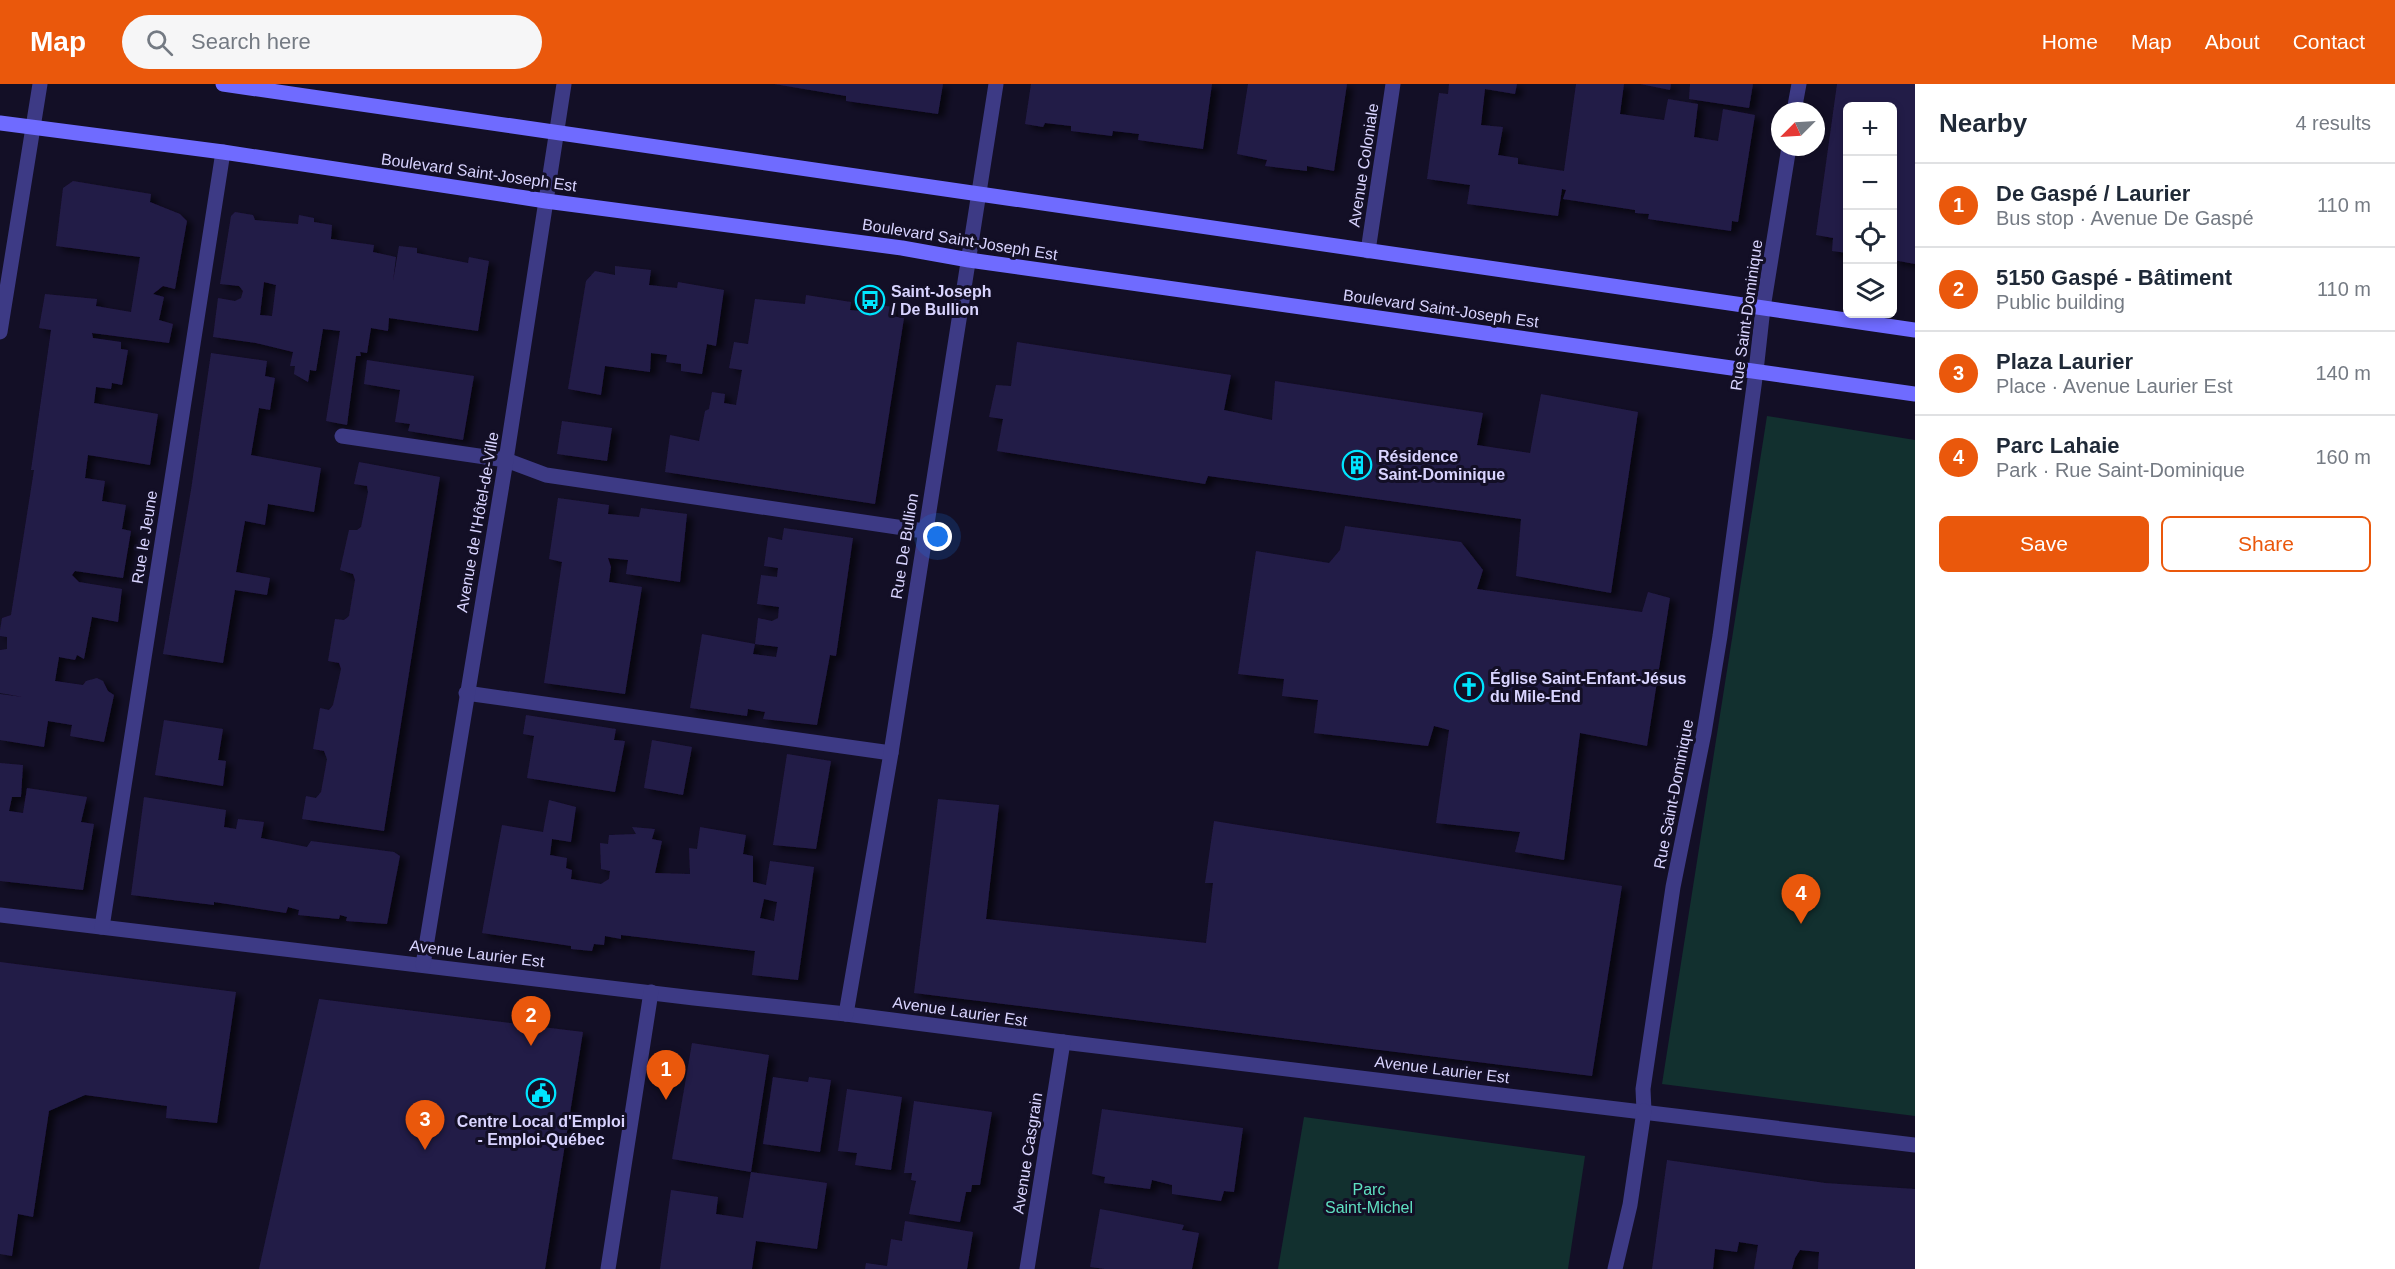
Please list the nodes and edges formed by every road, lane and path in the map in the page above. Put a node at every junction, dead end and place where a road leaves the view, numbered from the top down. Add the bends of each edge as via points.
1 (40, 84) edge
2 (223, 84) edge
3 (564, 84) edge
4 (996, 84) edge
5 (1393, 84) edge
6 (1798, 84) edge
7 (1795, 102) edge
8 (0, 123) edge
9 (32, 129) junction
10 (557, 133) junction
11 (223, 152) junction
12 (1788, 156) edge
13 (980, 194) junction
14 (546, 201) junction
15 (1368, 251) junction
16 (969, 260) junction
17 (1763, 308) junction
18 (1915, 330) edge
19 (0, 332) edge
20 (1756, 371) junction
21 (1915, 394) edge
22 (342, 436) dead end
23 (506, 460) junction
24 (924, 531) junction
25 (466, 693) junction
26 (891, 753) junction
27 (0, 915) edge
28 (102, 927) junction
29 (423, 965) junction
30 (651, 992) junction
31 (846, 1014) junction
32 (1063, 1042) junction
33 (1644, 1112) junction
34 (1915, 1145) edge
35 (608, 1269) edge
36 (1027, 1269) edge
37 (1615, 1269) edge

1 - 9 street
2 - 10 main road
3 - 10 street, Avenue de l'Hôtel-de-Ville
4 - 13 street, Rue De Bullion
5 - 15 street, Avenue Coloniale
6 - 7 street
8 - 9 main road, Boulevard Saint-Joseph Est
9 - 11 main road, Boulevard Saint-Joseph Est
9 - 19 street
10 - 13 main road
10 - 14 street, Avenue de l'Hôtel-de-Ville
11 - 14 main road, Boulevard Saint-Joseph Est
11 - 28 street, Rue le Jeune
12 - 17 street, Rue Saint-Dominique
13 - 15 main road
13 - 16 street, Rue De Bullion
14 - 16 main road, Boulevard Saint-Joseph Est
14 - 23 street, Avenue de l'Hôtel-de-Ville
15 - 17 main road
16 - 20 main road, Boulevard Saint-Joseph Est
16 - 24 street, Rue De Bullion
17 - 18 main road
17 - 20 street, Rue Saint-Dominique
20 - 21 main road, Boulevard Saint-Joseph Est
20 - 33 street, Rue Saint-Dominique via 1718,647 1672,898 1643,1089
22 - 23 street
23 - 24 street via 546,475
23 - 25 street, Avenue de l'Hôtel-de-Ville
24 - 26 street, Rue De Bullion
25 - 26 street
25 - 29 street, Avenue de l'Hôtel-de-Ville
26 - 31 street, Rue De Bullion
27 - 28 street, Avenue Laurier Est
28 - 29 street, Avenue Laurier Est
29 - 30 street, Avenue Laurier Est
30 - 31 street, Avenue Laurier Est
30 - 35 street
31 - 32 street, Avenue Laurier Est
32 - 33 street, Avenue Laurier Est
32 - 36 street, Avenue Casgrain
33 - 34 street, Avenue Laurier Est
33 - 37 street, Rue Saint-Dominique

